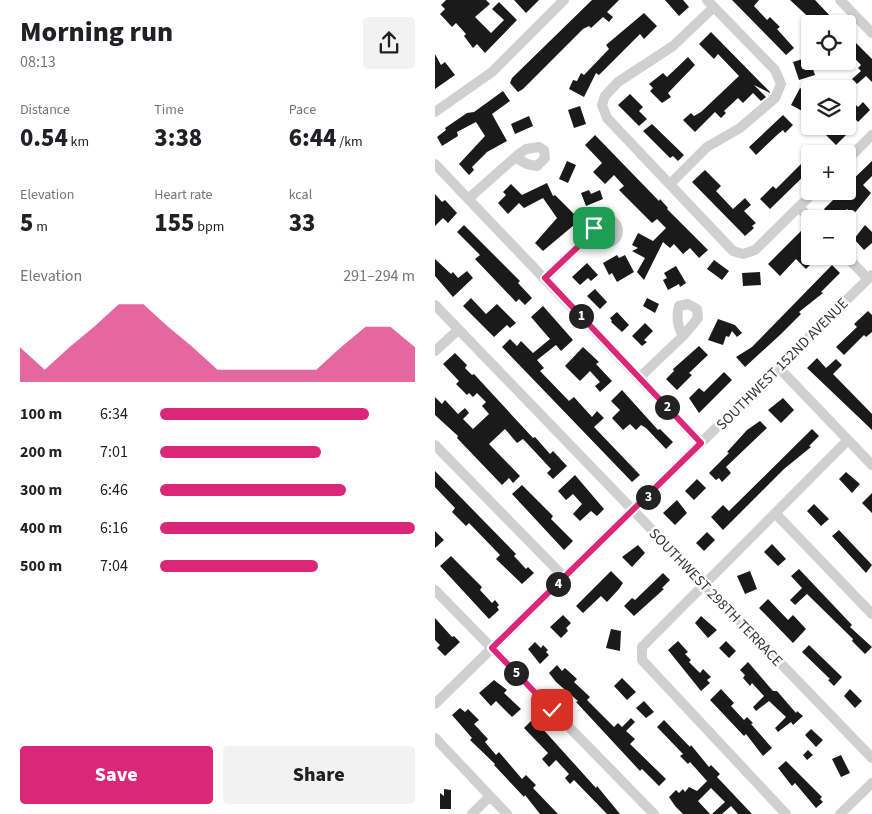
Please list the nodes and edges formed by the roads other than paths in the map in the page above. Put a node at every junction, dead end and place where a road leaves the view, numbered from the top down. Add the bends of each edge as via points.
1 (564, 0) edge
2 (840, 0) edge
3 (711, 4) edge
4 (872, 33) edge
5 (435, 112) edge
6 (872, 135) edge
7 (856, 151) edge
8 (516, 158) dead end
9 (435, 164) edge
10 (670, 184) junction
11 (468, 199) junction
12 (806, 200) edge
13 (799, 207) junction
14 (802, 210) edge
15 (595, 235) dead end
16 (856, 265) edge
17 (870, 277) edge
18 (545, 278) junction
19 (435, 305) edge
20 (458, 330) junction
21 (683, 336) dead end
22 (435, 351) edge
23 (779, 368) junction
24 (639, 378) junction
25 (848, 440) junction
26 (701, 443) junction
27 (435, 444) edge
28 (872, 465) edge
29 (634, 511) junction
30 (775, 513) junction
31 (565, 578) junction
32 (703, 584) junction
33 (435, 590) edge
34 (872, 614) edge
35 (492, 648) junction
36 (435, 704) edge
37 (435, 738) edge
38 (872, 758) edge
39 (872, 783) edge
40 (490, 796) junction
41 (472, 814) edge
42 (507, 814) edge
43 (654, 814) edge
44 (786, 814) edge
45 (840, 814) edge

1 - 5 street via 492,72
2 - 4 street
3 - 10 street via 673,46 618,82 605,96 602,105 607,118
3 - 10 street via 775,70 781,84 775,98 740,128 707,147
6 - 7 street
8 - 11 street
9 - 11 street
10 - 13 street via 733,251 743,254 755,250
11 - 18 street
12 - 13 street
13 - 14 street
15 - 18 street via 585,240
16 - 17 street
17 - 23 street, SOUTHWEST 152ND AVENUE
18 - 24 street
19 - 20 street, SOUTHWEST 298TH TERRACE
20 - 22 street
20 - 29 street, SOUTHWEST 298TH TERRACE
21 - 24 street
23 - 25 street
23 - 26 street, SOUTHWEST 152ND AVENUE
24 - 26 street
25 - 28 street
25 - 30 street
26 - 29 street, SOUTHWEST 152ND AVENUE
27 - 31 street
29 - 31 street, SOUTHWEST 152ND AVENUE
29 - 32 street, SOUTHWEST 298TH TERRACE
30 - 32 street
30 - 34 street
31 - 35 street, SOUTHWEST 152ND AVENUE
32 - 38 street, SOUTHWEST 298TH TERRACE
32 - 44 street via 641,647 642,660
33 - 35 street
35 - 36 street, SOUTHWEST 152ND AVENUE
35 - 43 street
37 - 40 street
39 - 45 street
40 - 41 street
40 - 42 street

